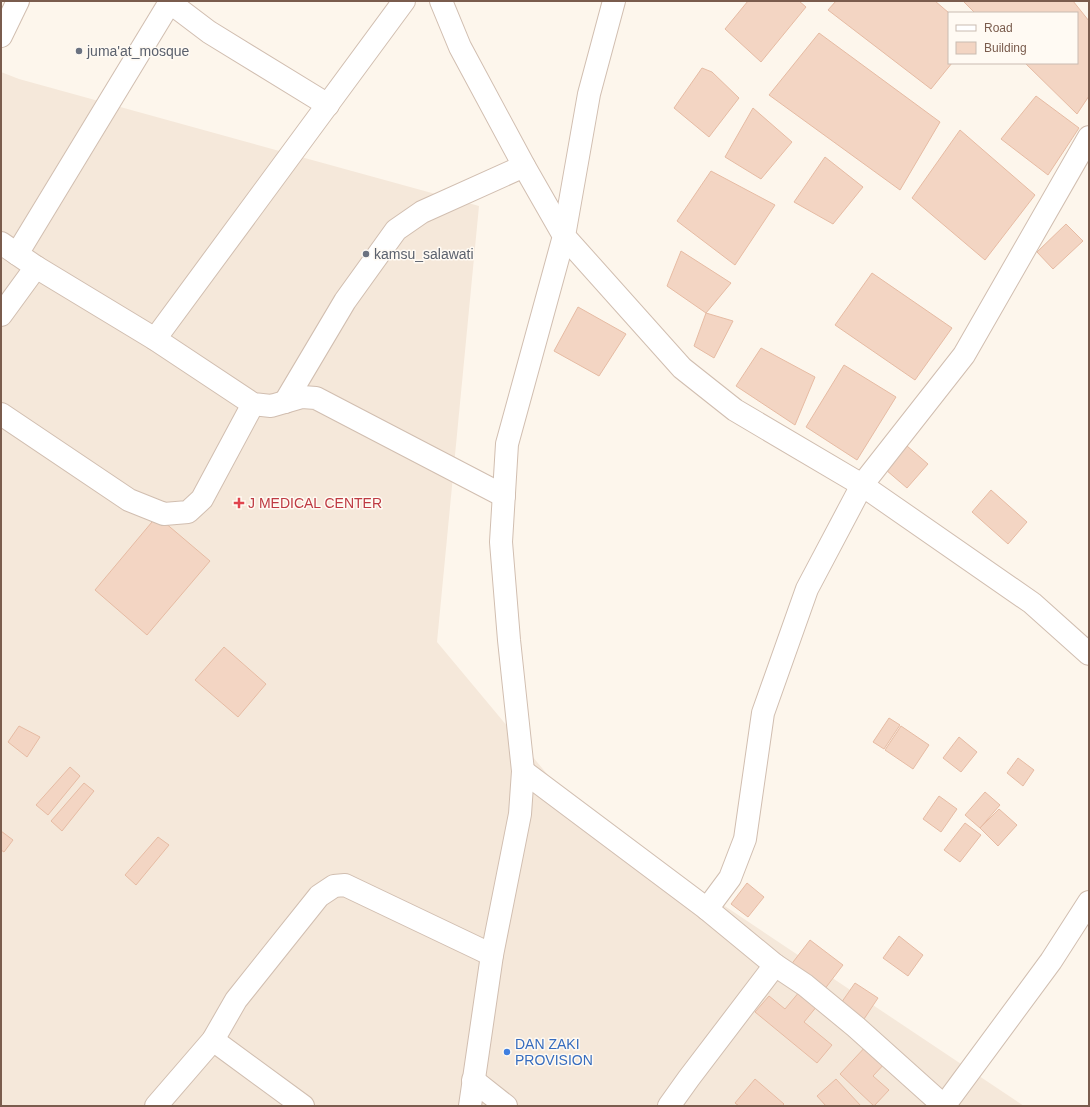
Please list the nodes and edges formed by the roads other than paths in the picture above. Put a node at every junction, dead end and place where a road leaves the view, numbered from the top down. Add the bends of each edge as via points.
1 (18, 1) edge
2 (404, 1) edge
3 (441, 1) edge
4 (454, 1) edge
5 (614, 1) edge
6 (169, 2) edge
7 (1, 36) edge
8 (460, 47) junction
9 (328, 105) junction
10 (1089, 137) edge
11 (524, 166) junction
12 (564, 236) junction
13 (9, 248) edge
14 (36, 267) junction
15 (1, 314) edge
16 (155, 339) junction
17 (285, 402) junction
18 (253, 404) junction
19 (1, 414) edge
20 (862, 485) junction
21 (504, 496) junction
22 (1089, 654) edge
23 (523, 771) junction
24 (1089, 902) edge
25 (707, 909) junction
26 (492, 956) junction
27 (775, 965) junction
28 (213, 1040) junction
29 (473, 1080) junction
30 (156, 1106) edge
31 (303, 1106) edge
32 (470, 1106) edge
33 (506, 1106) edge
34 (669, 1106) edge
35 (944, 1106) edge

1 - 7 street
2 - 9 street
3 - 8 street
4 - 8 street
5 - 12 street via 589,94
6 - 9 street via 209,32
6 - 13 street
8 - 11 street
9 - 16 street
10 - 20 street via 964,355
11 - 12 street
11 - 17 street via 422,212 396,230 344,301
12 - 20 street via 682,368 735,410
12 - 21 street via 507,444
13 - 14 street
14 - 15 street
14 - 16 street
16 - 18 street
17 - 18 street via 271,406
17 - 21 street via 302,397 316,398
18 - 19 street via 202,499 188,512 164,514 129,500
20 - 22 street via 1032,603
20 - 25 street via 807,590 763,713 745,839 730,878
21 - 23 street via 501,542
23 - 25 street
23 - 26 street via 520,814
24 - 35 street via 1051,962
25 - 27 street
26 - 28 street via 345,885 334,886 319,896 236,1000
26 - 29 street
27 - 34 street
27 - 35 street via 805,985 856,1026
28 - 30 street
28 - 31 street
29 - 32 street
29 - 33 street

